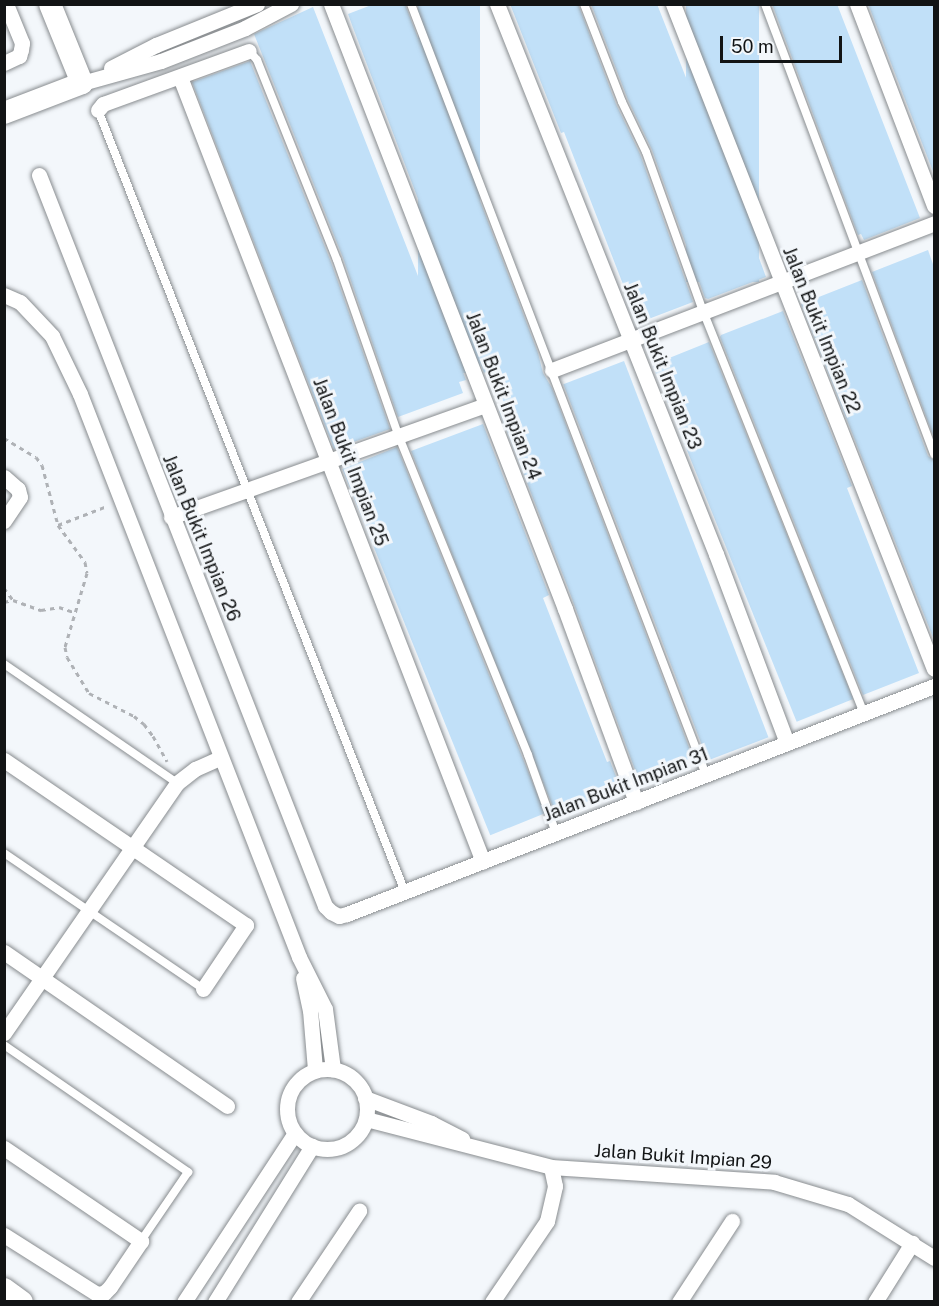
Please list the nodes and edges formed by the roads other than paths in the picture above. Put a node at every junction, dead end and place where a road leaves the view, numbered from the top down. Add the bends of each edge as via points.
1 (6, 4) edge
2 (50, 4) edge
3 (257, 4) edge
4 (291, 4) edge
5 (331, 4) edge
6 (411, 4) edge
7 (497, 4) edge
8 (584, 4) edge
9 (673, 4) edge
10 (765, 4) edge
11 (857, 4) edge
12 (249, 51) joint
13 (4, 63) edge
14 (180, 77) junction
15 (82, 84) junction
16 (98, 110) joint
17 (4, 113) edge
18 (39, 176) dead end
19 (934, 206) edge
20 (934, 223) edge
21 (857, 252) junction
22 (781, 282) junction
23 (4, 295) edge
24 (704, 311) junction
25 (630, 340) junction
26 (552, 370) junction
27 (485, 405) junction
28 (399, 436) junction
29 (934, 454) edge
30 (329, 462) junction
31 (4, 477) edge
32 (249, 491) junction
33 (171, 517) junction
34 (4, 521) edge
35 (4, 664) edge
36 (934, 669) edge
37 (934, 686) edge
38 (864, 713) junction
39 (787, 744) junction
40 (220, 758) junction
41 (4, 760) edge
42 (706, 775) junction
43 (177, 783) junction
44 (636, 802) junction
45 (556, 833) junction
46 (133, 847) junction
47 (4, 853) edge
48 (483, 862) junction
49 (405, 892) junction
50 (89, 911) junction
51 (331, 912) joint
52 (4, 952) edge
53 (299, 957) junction
54 (42, 978) junction
55 (203, 989) joint
56 (4, 1033) edge
57 (4, 1045) edge
58 (333, 1069) junction
59 (315, 1070) junction
60 (365, 1098) junction
61 (227, 1106) dead end
62 (366, 1119) junction
63 (295, 1133) junction
64 (312, 1146) junction
65 (4, 1148) edge
66 (483, 1151) junction
67 (551, 1167) junction
68 (251, 1202) junction
69 (359, 1211) dead end
70 (271, 1214) junction
71 (732, 1221) dead end
72 (4, 1235) edge
73 (141, 1240) junction
74 (912, 1243) junction
75 (934, 1258) edge
76 (208, 1266) junction
77 (229, 1279) junction
78 (4, 1289) edge
79 (22, 1302) edge
80 (184, 1302) edge
81 (215, 1302) edge
82 (298, 1302) edge
83 (492, 1302) edge
84 (679, 1302) edge
85 (875, 1302) edge

1 - 13 street via 22,44 19,56
2 - 15 street
3 - 15 street via 156,45
4 - 15 street via 245,28 161,61
5 - 27 street, Jalan Bukit Impian 24
6 - 26 lane
7 - 25 street, Jalan Bukit Impian 23
8 - 24 lane via 646,152
9 - 22 street, Jalan Bukit Impian 22
10 - 21 lane
11 - 19 street
12 - 14 street
12 - 28 lane via 257,60 333,250
14 - 16 street via 103,104
14 - 30 street, Jalan Bukit Impian 25
15 - 17 street
16 - 32 lane
18 - 33 street, Jalan Bukit Impian 26
20 - 21 street
21 - 22 street
21 - 29 lane
22 - 24 street
22 - 36 street, Jalan Bukit Impian 22
23 - 40 street via 20,302 52,336 80,394
24 - 25 street
24 - 38 lane
25 - 26 street
25 - 39 street, Jalan Bukit Impian 23
26 - 42 lane
27 - 28 street
27 - 44 street, Jalan Bukit Impian 24
28 - 30 street
28 - 45 lane
30 - 32 street
30 - 48 street, Jalan Bukit Impian 25
31 - 34 street via 18,489 20,497
32 - 33 street
32 - 49 lane
33 - 51 street, Jalan Bukit Impian 26 via 325,906
35 - 43 lane
37 - 38 street, Jalan Bukit Impian 31
38 - 39 street, Jalan Bukit Impian 31
39 - 42 street, Jalan Bukit Impian 31
40 - 43 street via 195,769
40 - 53 street
41 - 46 street
42 - 44 street, Jalan Bukit Impian 31
43 - 46 street
44 - 45 street, Jalan Bukit Impian 31
45 - 48 street, Jalan Bukit Impian 31
46 - 50 street
46 - 55 street via 246,925
47 - 50 lane
48 - 49 street, Jalan Bukit Impian 31
49 - 51 street, Jalan Bukit Impian 31 via 339,916
50 - 54 street
50 - 55 lane
52 - 54 street
53 - 58 street via 325,1009
53 - 59 street via 310,1010
54 - 56 street
54 - 61 street
57 - 73 lane via 188,1172
58 - 59 street
58 - 60 street via 350,1076
59 - 63 street via 303,1076 288,1096 289,1122
60 - 62 street
60 - 66 street, Jalan Bukit Impian 29 via 431,1123
62 - 64 street via 355,1136 338,1147
62 - 66 street, Jalan Bukit Impian 29
63 - 64 street
63 - 68 street
64 - 70 street
65 - 73 street
66 - 67 street, Jalan Bukit Impian 29
67 - 74 street, Jalan Bukit Impian 29 via 774,1182 848,1204
67 - 83 street via 555,1186 547,1221
68 - 70 street
68 - 76 street
69 - 82 street
70 - 77 street
71 - 84 street
72 - 73 street via 97,1294 110,1287
74 - 75 street, Jalan Bukit Impian 29
74 - 85 street
76 - 77 street
76 - 80 street
77 - 81 street
78 - 79 street

